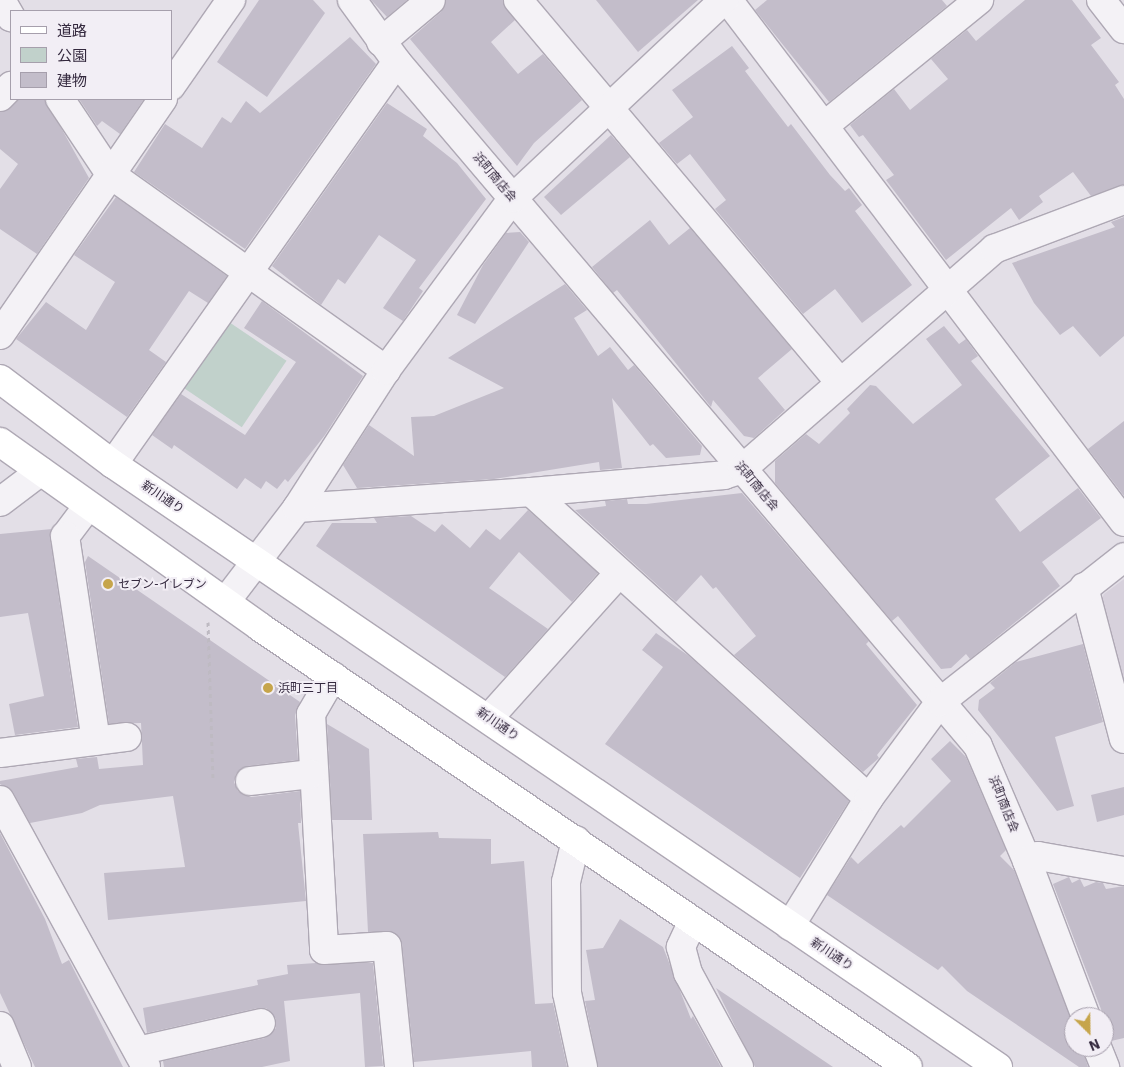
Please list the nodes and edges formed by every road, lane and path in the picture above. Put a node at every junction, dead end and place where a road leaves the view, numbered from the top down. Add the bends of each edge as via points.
1 (1, 0) edge
2 (231, 0) edge
3 (352, 0) edge
4 (431, 0) edge
5 (518, 0) edge
6 (724, 0) edge
7 (728, 0) edge
8 (978, 0) edge
9 (1102, 0) edge
10 (10, 15) edge
11 (1124, 29) edge
12 (389, 52) junction
13 (172, 85) edge
14 (10, 87) edge
15 (0, 97) edge
16 (61, 100) edge
17 (162, 100) edge
18 (607, 107) junction
19 (824, 126) junction
20 (110, 174) junction
21 (513, 198) junction
22 (1124, 200) edge
23 (247, 274) junction
24 (946, 290) junction
25 (0, 335) edge
26 (386, 370) junction
27 (0, 379) edge
28 (840, 382) junction
29 (0, 442) edge
30 (113, 464) junction
31 (742, 469) junction
32 (41, 471) junction
33 (531, 492) junction
34 (0, 502) edge
35 (88, 506) junction
36 (297, 508) junction
37 (1124, 522) edge
38 (1124, 557) edge
39 (258, 561) junction
40 (619, 573) junction
41 (1084, 587) junction
42 (226, 601) junction
43 (206, 626) dead end
44 (333, 676) junction
45 (940, 702) junction
46 (489, 718) junction
47 (127, 738) dead end
48 (1124, 739) edge
49 (96, 741) junction
50 (0, 753) edge
51 (311, 774) junction
52 (213, 781) dead end
53 (250, 781) dead end
54 (869, 798) junction
55 (0, 801) edge
56 (576, 840) junction
57 (1027, 861) junction
58 (1124, 871) edge
59 (693, 921) junction
60 (790, 926) junction
61 (1082, 1007) edge
62 (260, 1023) dead end
63 (0, 1026) edge
64 (142, 1059) edge
65 (17, 1067) edge
66 (399, 1067) edge
67 (583, 1067) edge
68 (739, 1067) edge
69 (908, 1067) edge
70 (998, 1067) edge

1 - 10 street
2 - 13 street
3 - 12 street, 浜町商店会
4 - 12 street
5 - 18 street
6 - 18 street
7 - 19 street
8 - 19 street
9 - 11 street
12 - 21 street, 浜町商店会
12 - 23 street
14 - 15 street
16 - 20 street
17 - 20 street
18 - 21 street
18 - 28 street
19 - 24 street
20 - 23 street
20 - 25 street
21 - 26 street
21 - 31 street, 浜町商店会
22 - 24 street via 994,248
23 - 26 street
23 - 30 street
24 - 28 street
24 - 37 street
26 - 36 street
27 - 30 main road, 新川通り
28 - 31 street
29 - 32 main road
30 - 39 main road, 新川通り
31 - 33 street via 724,475
31 - 45 street, 浜町商店会
32 - 34 street
32 - 35 main road
33 - 36 street
33 - 40 street
35 - 42 main road
35 - 49 street via 65,536
36 - 39 street
38 - 41 street
39 - 42 street
39 - 46 main road, 新川通り
40 - 46 street
40 - 54 street
41 - 45 street
41 - 48 street
42 - 44 main road
43 - 52 path
44 - 51 street via 311,714
44 - 56 main road
45 - 54 street
45 - 57 street, 浜町商店会 via 984,756
46 - 60 main road, 新川通り
47 - 49 street
49 - 50 street
51 - 53 street
51 - 66 street via 324,950 387,946
54 - 60 street
55 - 64 street
56 - 59 main road
56 - 67 street via 566,882 567,993
57 - 58 street via 1038,856
57 - 61 street, 浜町商店会
59 - 68 street via 681,947 688,973
59 - 69 main road
60 - 70 main road, 新川通り
62 - 64 street
63 - 65 street

